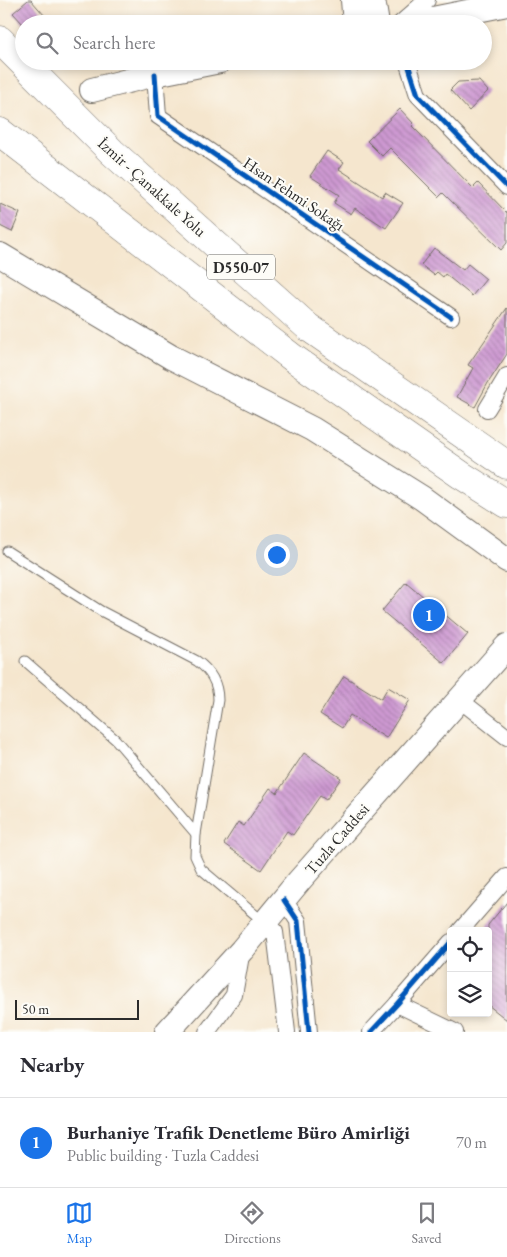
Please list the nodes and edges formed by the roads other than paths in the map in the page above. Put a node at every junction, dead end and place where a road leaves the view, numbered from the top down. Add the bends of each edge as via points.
1 (353, 0) edge
2 (373, 0) edge
3 (427, 0) edge
4 (507, 4) edge
5 (354, 15) edge
6 (376, 15) edge
7 (410, 15) edge
8 (453, 15) edge
9 (0, 40) edge
10 (15, 55) edge
11 (30, 70) edge
12 (175, 70) edge
13 (409, 70) edge
14 (155, 74) junction
15 (92, 90) dead end
16 (0, 132) edge
17 (507, 187) edge
18 (0, 254) edge
19 (450, 317) dead end
20 (507, 376) edge
21 (487, 409) dead end
22 (507, 465) edge
23 (507, 504) edge
24 (7, 551) dead end
25 (507, 560) edge
26 (507, 646) edge
27 (25, 661) dead end
28 (460, 700) junction
29 (507, 736) edge
30 (196, 834) junction
31 (507, 877) edge
32 (501, 893) edge
33 (284, 900) junction
34 (265, 923) junction
35 (464, 927) edge
36 (447, 947) edge
37 (242, 950) junction
38 (397, 1004) junction
39 (167, 1032) edge
40 (207, 1032) edge
41 (287, 1032) edge
42 (309, 1032) edge
43 (371, 1032) edge
44 (455, 1032) edge

1 - 5 main road
2 - 6 main road
3 - 7 street
4 - 8 main road
9 - 10 highway, İzmir - Çanakkale Yolu / D550-07
11 - 22 highway, İzmir - Çanakkale Yolu / D550-07 via 112,152 308,327
12 - 14 main road
13 - 17 street via 418,95
14 - 15 main road
14 - 19 street, Hsan Fehmi Sokağı via 158,116
16 - 23 highway, D550-07 via 294,358
18 - 25 main road via 172,357 312,429 422,498
20 - 21 street
24 - 30 lane via 101,611 197,661 209,672 218,700
26 - 28 main road, Tuzla Caddesi
27 - 30 lane via 116,740
28 - 29 street
28 - 33 main road, Tuzla Caddesi
30 - 34 lane via 195,856 200,869
31 - 32 street
32 - 35 street
33 - 34 main road, Tuzla Caddesi
33 - 42 street via 298,921
34 - 37 main road, Tuzla Caddesi
34 - 41 street via 275,932
36 - 38 street
37 - 39 main road, Tuzla Caddesi
37 - 40 street via 234,995
38 - 43 street
38 - 44 street

